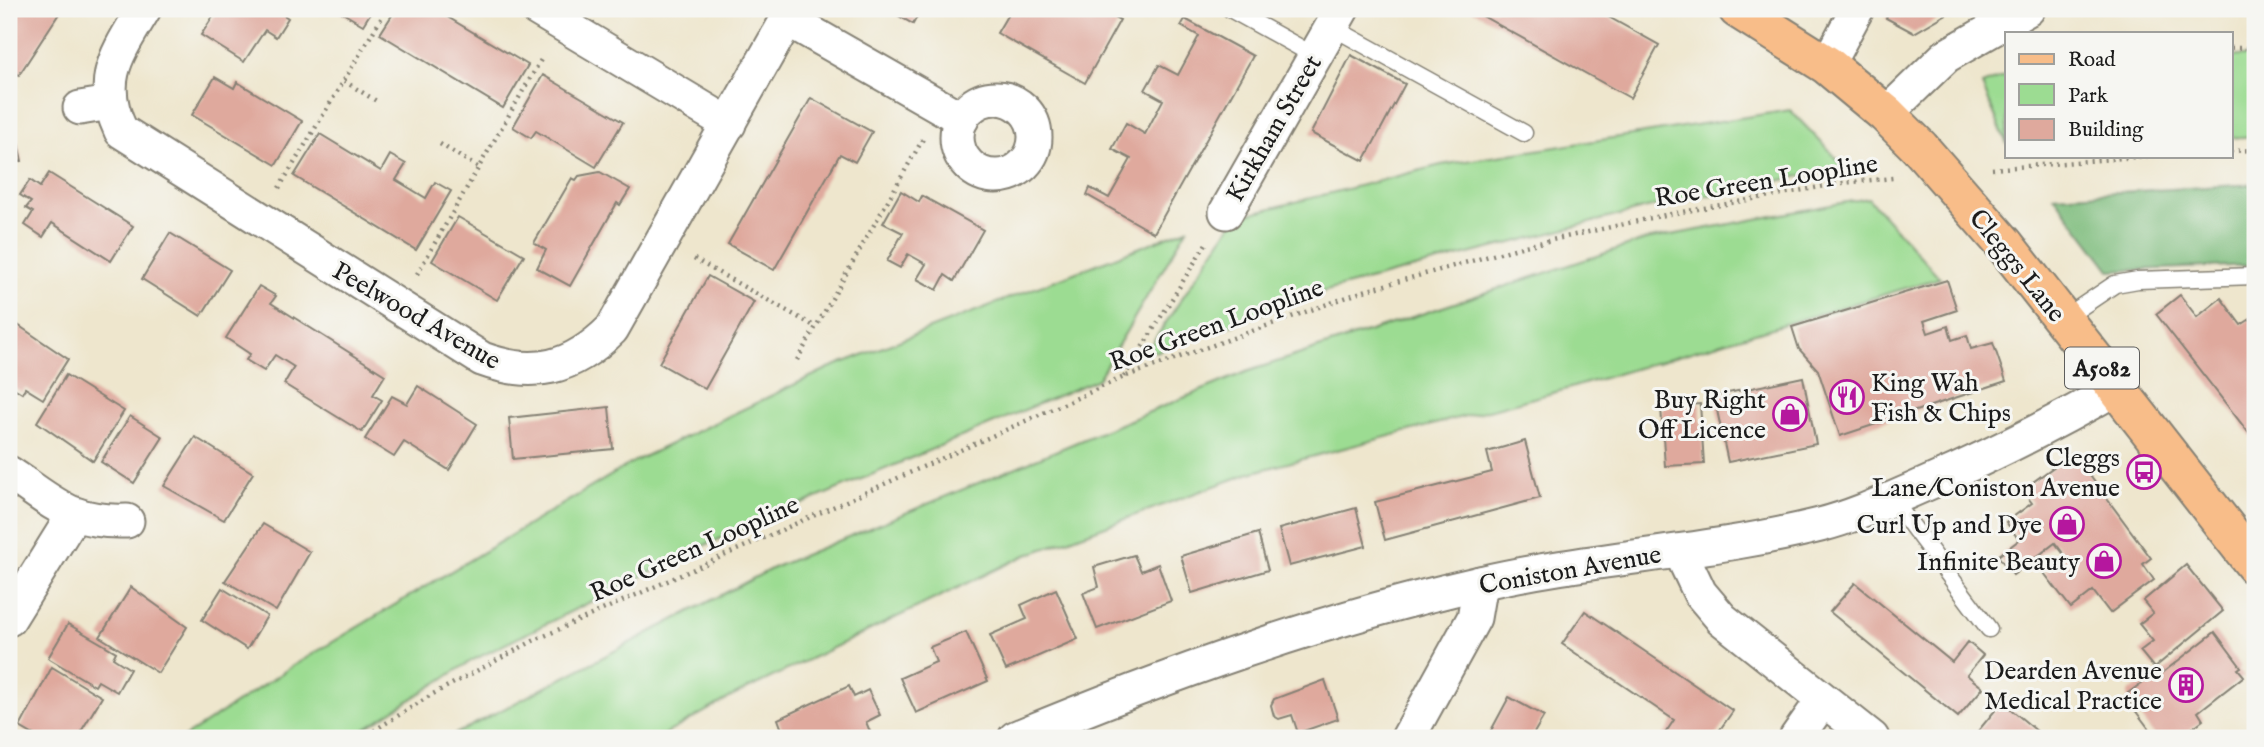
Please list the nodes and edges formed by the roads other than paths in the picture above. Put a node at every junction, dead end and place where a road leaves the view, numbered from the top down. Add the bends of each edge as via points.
1 (144, 9) edge
2 (1230, 9) edge
3 (1738, 9) edge
4 (1857, 9) edge
5 (2028, 9) edge
6 (790, 14) edge
7 (549, 16) edge
8 (1337, 18) edge
9 (1315, 56) junction
10 (1826, 65) junction
11 (951, 113) road end
12 (1886, 114) junction
13 (729, 124) junction
14 (1524, 132) dead end
15 (1226, 212) road end
16 (2255, 276) edge
17 (2054, 307) junction
18 (2117, 388) junction
19 (9, 473) edge
20 (1892, 499) junction
21 (74, 516) junction
22 (127, 521) dead end
23 (1680, 551) junction
24 (2255, 565) edge
25 (1480, 583) junction
26 (9, 619) edge
27 (1989, 629) dead end
28 (1823, 699) junction
29 (1015, 738) edge
30 (1408, 738) edge
31 (1796, 738) edge
32 (1872, 738) edge

1 - 13 street, Peelwood Avenue via 115,57 95,105 135,143 500,366 558,366 597,344 612,329
2 - 9 lane
3 - 10 main road, Cleggs Lane / A5082
4 - 10 street
5 - 12 street via 1946,56
6 - 11 street
6 - 13 street, Peelwood Avenue
7 - 13 street
8 - 9 street, Kirkham Street
8 - 14 lane
9 - 15 street, Kirkham Street
10 - 12 main road, Cleggs Lane / A5082
12 - 17 main road, Cleggs Lane / A5082, bridge
16 - 17 lane via 2138,280
17 - 18 main road, Cleggs Lane / A5082
18 - 20 street, Coniston Avenue via 2036,434
18 - 24 main road, Cleggs Lane / A5082
19 - 21 street
20 - 23 street, Coniston Avenue via 1824,524
20 - 27 lane
21 - 22 street
21 - 26 street
23 - 25 street, Coniston Avenue via 1573,564
23 - 28 street via 1700,593 1722,620
25 - 29 street, Coniston Avenue via 1299,630 1152,681
25 - 30 street via 1474,618
28 - 31 street
28 - 32 street

